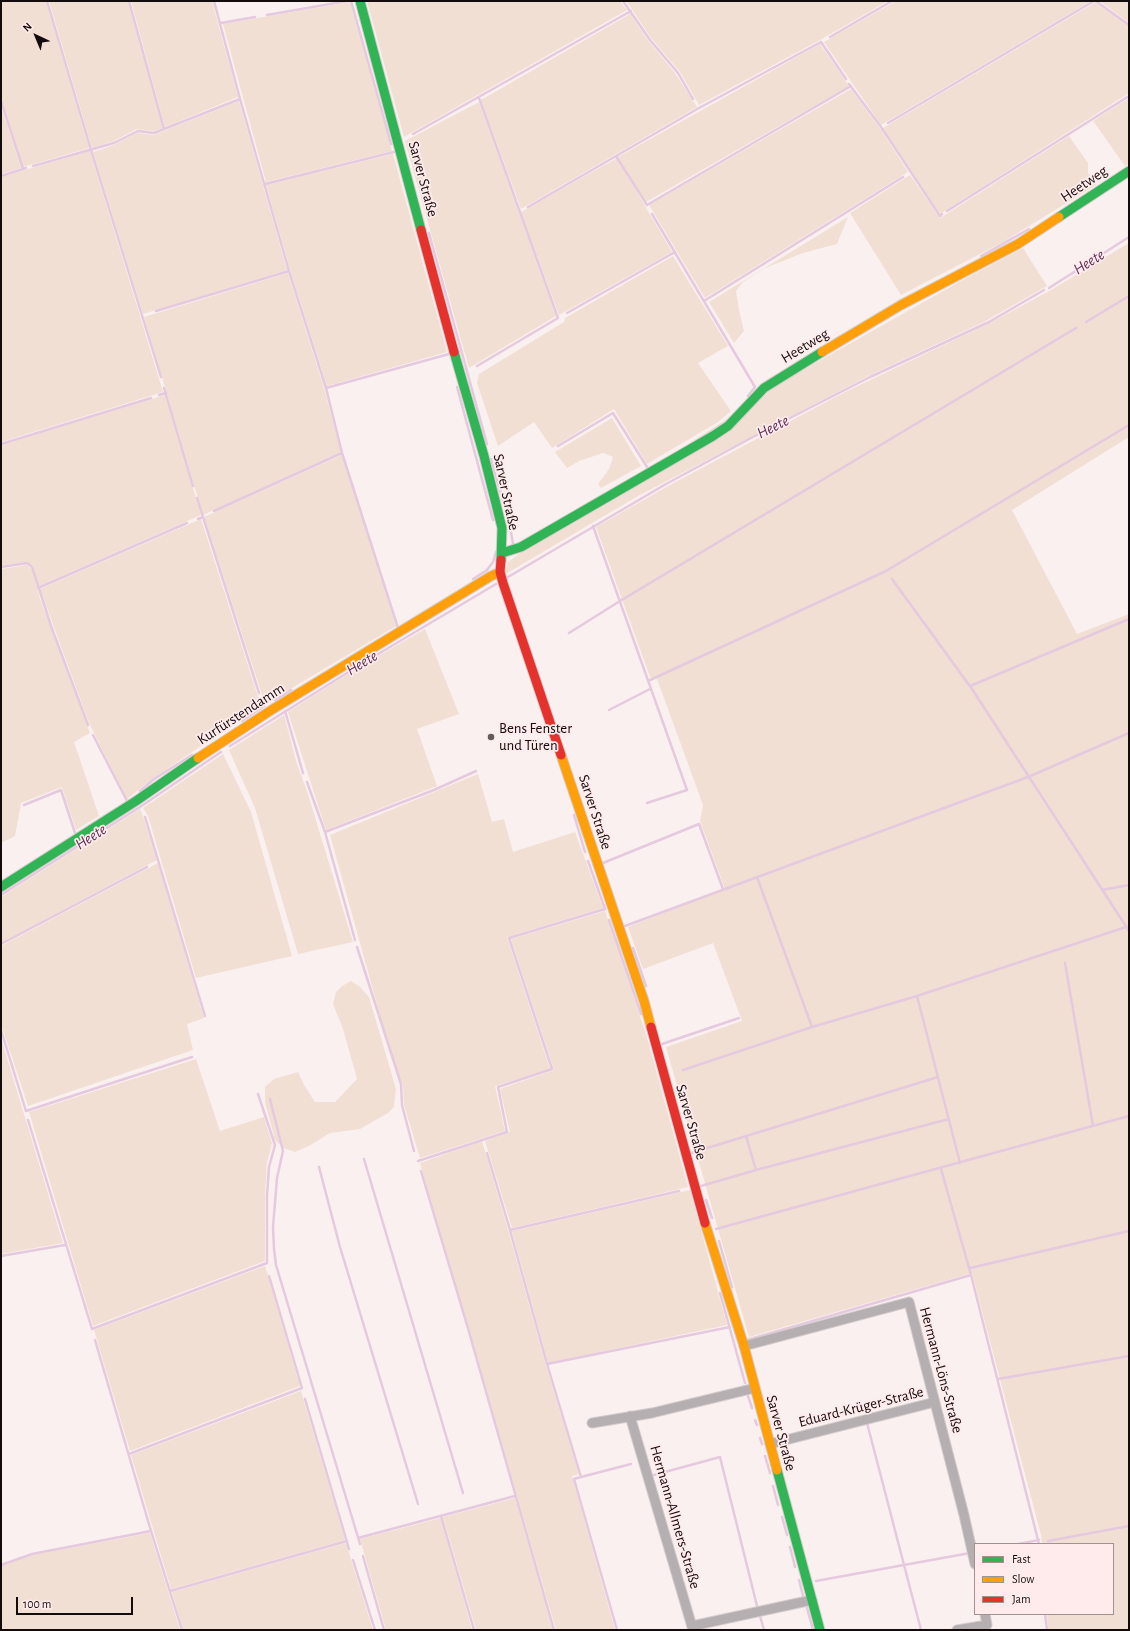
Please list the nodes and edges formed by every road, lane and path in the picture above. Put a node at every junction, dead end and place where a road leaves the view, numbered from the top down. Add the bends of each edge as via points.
1 (360, 1) edge
2 (1129, 170) edge
3 (502, 553) junction
4 (500, 572) junction
5 (1, 886) edge
6 (744, 1346) junction
7 (755, 1388) junction
8 (936, 1402) junction
9 (630, 1416) junction
10 (592, 1423) dead end
11 (770, 1444) junction
12 (974, 1560) edge
13 (812, 1600) junction
14 (985, 1615) edge
15 (693, 1628) edge
16 (820, 1630) edge
17 (958, 1630) edge

1 - 3 street, Sarver Straße via 484,456 502,528
2 - 3 street, Heetweg via 1018,244 901,305 790,371 764,388 728,426 713,436 521,547
3 - 4 street, Sarver Straße
4 - 5 street, Kurfürstendamm via 273,709 136,801
4 - 6 street, Sarver Straße via 644,1001 708,1231
6 - 7 street, Sarver Straße
6 - 8 street, Hermann-Löns-Straße via 910,1302
7 - 9 street
7 - 11 street, Sarver Straße
8 - 11 street, Eduard-Krüger-Straße
8 - 12 street, Hermann-Löns-Straße
9 - 10 street
9 - 15 street, Hermann-Allmers-Straße
11 - 13 street, Sarver Straße
13 - 15 street, Hermann-Allmers-Straße
13 - 16 street, Sarver Straße
14 - 17 street via 988,1625

